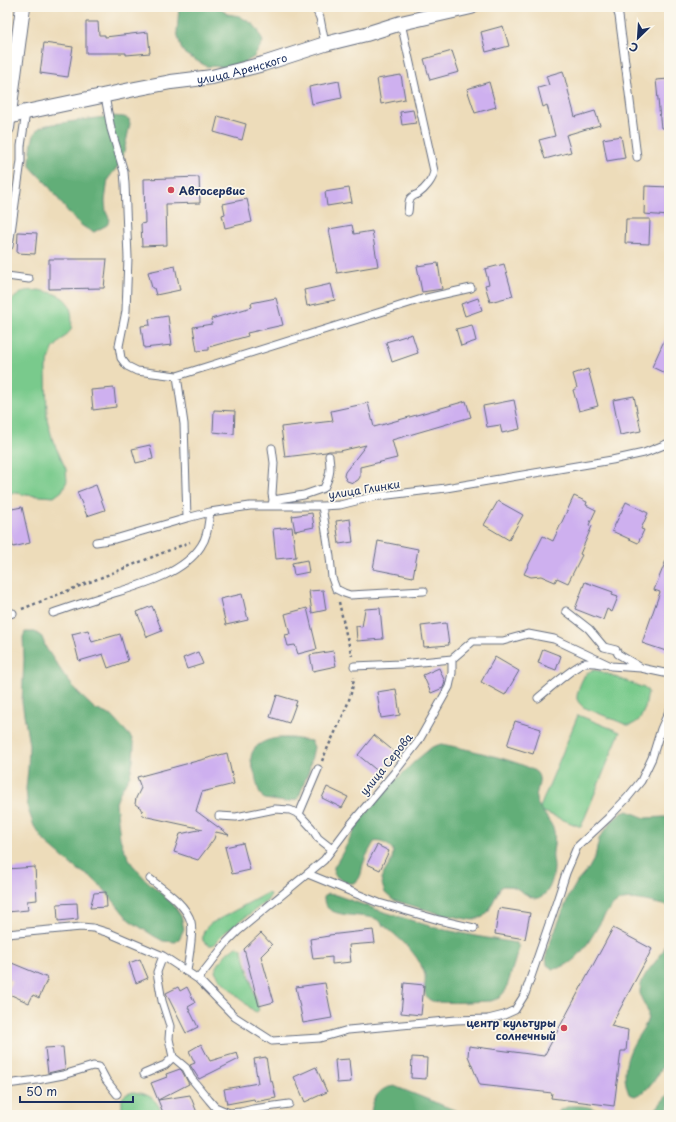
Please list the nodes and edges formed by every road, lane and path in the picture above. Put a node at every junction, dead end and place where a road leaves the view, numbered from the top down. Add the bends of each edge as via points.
1 (23, 7) edge
2 (315, 7) edge
3 (471, 7) edge
4 (616, 7) edge
5 (401, 23) junction
6 (325, 44) junction
7 (105, 96) junction
8 (26, 112) junction
9 (8, 123) edge
10 (636, 157) dead end
11 (408, 212) dead end
12 (9, 246) dead end
13 (7, 276) edge
14 (29, 279) dead end
15 (470, 288) dead end
16 (177, 376) junction
17 (669, 443) edge
18 (272, 448) dead end
19 (329, 456) dead end
20 (272, 503) junction
21 (322, 506) junction
22 (210, 512) junction
23 (187, 518) junction
24 (207, 535) junction
25 (96, 542) dead end
26 (336, 590) junction
27 (424, 591) dead end
28 (566, 611) dead end
29 (53, 612) dead end
30 (10, 614) edge
31 (452, 660) junction
32 (354, 666) junction
33 (611, 666) junction
34 (642, 668) junction
35 (669, 674) edge
36 (538, 698) dead end
37 (669, 711) edge
38 (318, 769) joint
39 (300, 814) junction
40 (219, 816) dead end
41 (332, 849) junction
42 (308, 874) junction
43 (150, 879) dead end
44 (474, 928) dead end
45 (7, 934) edge
46 (162, 956) junction
47 (187, 972) junction
48 (198, 979) junction
49 (174, 1057) junction
50 (144, 1074) dead end
51 (7, 1084) edge
52 (118, 1094) dead end
53 (289, 1104) dead end

1 - 9 street
2 - 6 lane
3 - 5 street, улица Аренского
4 - 10 lane via 630,92
5 - 6 street, улица Аренского
5 - 11 lane via 434,171 428,184 409,200
6 - 7 street, улица Аренского via 212,77 171,82
7 - 8 street, улица Аренского
7 - 16 lane via 124,172 128,258 121,358 127,366 137,371
8 - 9 street, улица Аренского
8 - 12 lane
13 - 14 lane
15 - 16 lane via 422,299
16 - 23 lane via 184,424
17 - 21 lane, улица Глинки via 644,453 612,460
18 - 20 lane
19 - 20 lane via 329,479 324,488
20 - 21 lane, улица Глинки
20 - 22 lane, улица Глинки
21 - 26 lane
22 - 23 lane, улица Глинки
22 - 24 lane
23 - 25 lane, улица Глинки
24 - 29 lane via 194,556 155,580
24 - 30 path
26 - 27 lane via 350,595
26 - 32 path
28 - 34 lane via 589,629 604,647 616,650 618,654
31 - 32 lane
31 - 33 lane via 473,641 503,641 528,634 554,639
31 - 41 lane, улица Серова via 449,687 418,742
32 - 38 path via 353,686 347,706
33 - 34 lane
33 - 36 lane via 583,663
34 - 35 lane
37 - 48 lane via 641,781 608,818 577,847 525,994 515,1010 488,1019 348,1030 320,1038 272,1041 235,1017
38 - 39 lane
39 - 40 lane via 275,809 236,817
39 - 41 lane via 318,838
41 - 42 lane, улица Серова
42 - 44 lane via 380,903
42 - 48 lane, улица Серова via 238,931
43 - 47 lane via 175,899 191,922
45 - 46 lane via 81,926 108,933
46 - 47 lane
46 - 49 lane via 157,972 170,1026 169,1039
47 - 48 lane
49 - 50 lane via 164,1065
49 - 53 lane via 186,1068 215,1107 229,1113
51 - 52 lane via 63,1075 93,1066 99,1067

